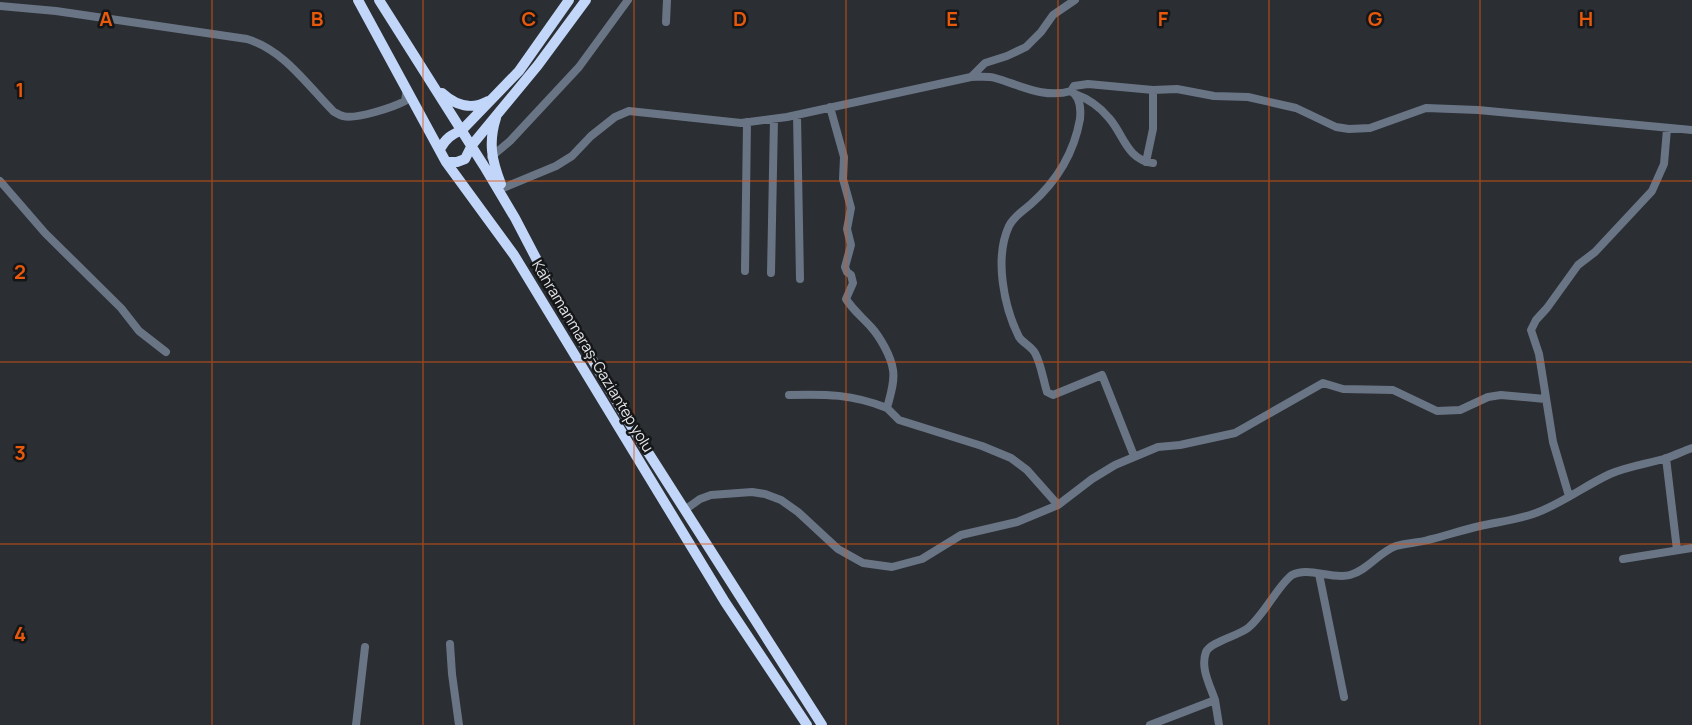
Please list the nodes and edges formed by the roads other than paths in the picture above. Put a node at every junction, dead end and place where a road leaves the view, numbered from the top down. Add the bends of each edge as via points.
1 (358, 0) edge
2 (379, 0) edge
3 (569, 0) edge
4 (586, 0) edge
5 (628, 0) edge
6 (667, 0) edge
7 (1075, 0) edge
8 (0, 6) edge
9 (666, 22) dead end
10 (971, 77) junction
11 (435, 86) junction
12 (407, 87) junction
13 (1153, 90) junction
14 (1073, 92) junction
15 (494, 98) junction
16 (399, 104) junction
17 (830, 107) junction
18 (497, 114) junction
19 (422, 115) junction
20 (797, 115) junction
21 (774, 119) junction
22 (747, 122) junction
23 (1667, 129) junction
24 (462, 130) junction
25 (1692, 130) edge
26 (472, 145) junction
27 (440, 149) junction
28 (491, 158) junction
29 (446, 162) junction
30 (0, 181) edge
31 (503, 188) junction
32 (515, 218) junction
33 (745, 271) dead end
34 (771, 273) dead end
35 (800, 279) dead end
36 (166, 352) dead end
37 (789, 395) dead end
38 (1545, 399) junction
39 (887, 408) junction
40 (1692, 448) edge
41 (1134, 456) junction
42 (1666, 458) junction
43 (1569, 495) junction
44 (1058, 505) junction
45 (686, 509) junction
46 (1692, 548) edge
47 (1677, 550) junction
48 (1623, 559) dead end
49 (1319, 574) junction
50 (450, 644) dead end
51 (365, 647) dead end
52 (1344, 697) dead end
53 (1215, 700) junction
54 (356, 725) edge
55 (459, 725) edge
56 (807, 725) edge
57 (822, 725) edge
58 (1150, 725) edge
59 (1219, 725) edge

1 - 12 highway, Kahramanmaraş-Gaziantep yolu
2 - 11 highway, Kahramanmaraş-Gaziantep yolu
3 - 15 highway via 519,71
4 - 18 highway
5 - 28 street via 579,67
6 - 9 street
7 - 10 street via 1053,15 1026,46 985,63
8 - 16 street via 247,39 263,44 285,60 334,112 344,117
10 - 14 street via 993,77 1022,89 1048,93
10 - 17 street
11 - 15 highway via 456,103 469,107
11 - 24 highway, Kahramanmaraş-Gaziantep yolu
12 - 16 street via 405,101
12 - 19 highway, Kahramanmaraş-Gaziantep yolu
13 - 14 street via 1088,84 1074,86
13 - 14 street via 1149,163 1131,152 1111,119 1089,99
13 - 23 street via 1177,89 1274,102 1349,129 1370,128 1426,108
14 - 41 street via 1081,108 1077,137 1056,177 1009,225 1002,251 1003,284 1008,311 1020,340 1036,355 1047,392 1053,395 1102,375
15 - 24 highway
16 - 19 street
17 - 20 street
17 - 39 street via 844,157 843,179 851,208 847,229 851,245 845,267 853,283 846,299 886,351 893,370
18 - 26 highway
18 - 28 highway
19 - 27 highway, Kahramanmaraş-Gaziantep yolu
20 - 21 street
20 - 35 street
21 - 22 street
21 - 34 street
22 - 31 street via 629,111 615,117 556,166
22 - 33 street
23 - 25 street
23 - 38 street via 1664,164 1652,191 1578,265 1531,330 1539,354
24 - 26 highway, Kahramanmaraş-Gaziantep yolu
24 - 27 highway via 450,135
26 - 29 highway via 465,159
26 - 32 highway, Kahramanmaraş-Gaziantep yolu
27 - 29 highway, Kahramanmaraş-Gaziantep yolu
28 - 31 highway
29 - 56 highway, Kahramanmaraş-Gaziantep yolu via 514,255 719,592
30 - 36 street via 139,331
31 - 32 highway
32 - 45 highway, Kahramanmaraş-Gaziantep yolu via 609,390
37 - 39 street via 830,394 864,399
38 - 41 street via 1501,395 1460,410 1437,411 1393,390 1343,389 1323,383 1235,433 1158,447
38 - 43 street via 1552,442
39 - 44 street via 899,420 1011,458
40 - 42 street
41 - 44 street via 1092,479
42 - 43 street via 1629,466
42 - 47 street
43 - 49 street via 1533,514 1395,546 1350,575
44 - 45 street via 1017,522 961,535 922,559 892,567 863,563 838,549 798,512 765,494 711,495
45 - 57 highway, Kahramanmaraş-Gaziantep yolu
46 - 47 street
47 - 48 street
49 - 52 street
49 - 53 street via 1303,572 1290,577 1250,627 1207,650 1203,665
50 - 55 street
51 - 54 street
53 - 58 street
53 - 59 street

